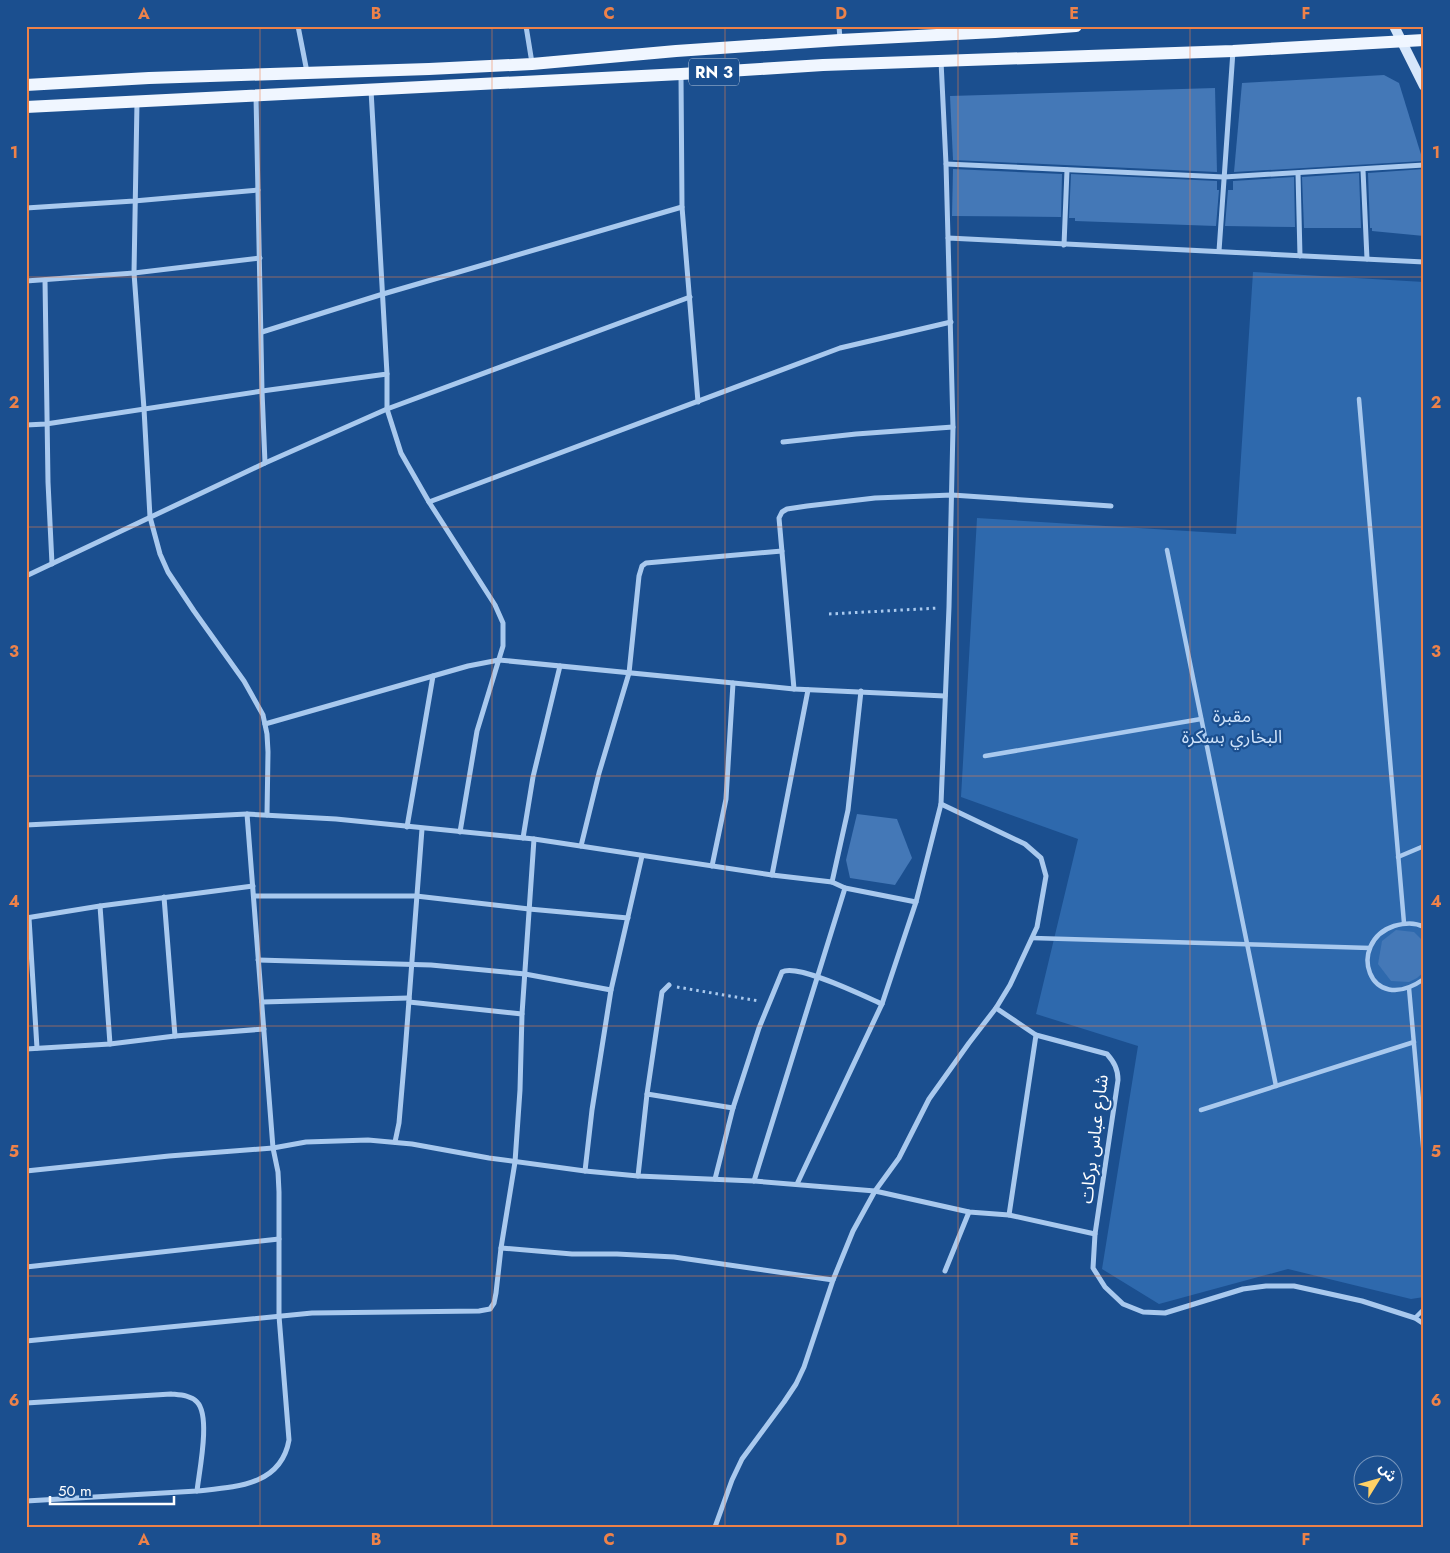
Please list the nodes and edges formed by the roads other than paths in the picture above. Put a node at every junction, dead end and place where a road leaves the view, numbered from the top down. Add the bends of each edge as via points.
1 (298, 26) edge
2 (526, 26) edge
3 (839, 26) edge
4 (1076, 26) edge
5 (1394, 26) edge
6 (995, 29) edge
7 (1424, 30) edge
8 (840, 40) junction
9 (1424, 40) edge
10 (1402, 42) junction
11 (1233, 51) junction
12 (941, 61) junction
13 (532, 64) junction
14 (307, 72) junction
15 (681, 74) junction
16 (26, 85) edge
17 (1424, 86) edge
18 (371, 89) junction
19 (256, 94) junction
20 (137, 101) junction
21 (26, 107) edge
22 (946, 164) junction
23 (1424, 166) edge
24 (1067, 170) junction
25 (1363, 170) junction
26 (1298, 173) junction
27 (1224, 177) junction
28 (258, 190) junction
29 (134, 201) junction
30 (682, 207) junction
31 (26, 208) edge
32 (948, 238) junction
33 (1064, 244) junction
34 (1219, 251) junction
35 (1300, 256) junction
36 (260, 258) junction
37 (1367, 259) junction
38 (1424, 262) edge
39 (134, 273) junction
40 (45, 280) junction
41 (26, 281) edge
42 (383, 294) junction
43 (690, 297) junction
44 (951, 322) junction
45 (262, 332) junction
46 (387, 374) junction
47 (262, 391) junction
48 (1359, 399) dead end
49 (698, 402) junction
50 (144, 409) junction
51 (387, 409) junction
52 (46, 424) junction
53 (26, 425) edge
54 (953, 427) junction
55 (783, 442) dead end
56 (266, 463) junction
57 (952, 495) junction
58 (429, 502) junction
59 (1111, 506) dead end
60 (150, 516) junction
61 (1167, 550) dead end
62 (782, 551) junction
63 (52, 564) junction
64 (26, 576) edge
65 (499, 660) junction
66 (560, 666) junction
67 (629, 673) junction
68 (433, 676) junction
69 (733, 683) junction
70 (794, 689) junction
71 (808, 690) junction
72 (861, 691) junction
73 (945, 696) junction
74 (1201, 719) junction
75 (265, 724) junction
76 (985, 756) dead end
77 (941, 804) junction
78 (248, 814) junction
79 (267, 815) junction
80 (26, 825) edge
81 (407, 827) junction
82 (422, 829) junction
83 (460, 832) junction
84 (523, 838) junction
85 (534, 839) junction
86 (581, 846) junction
87 (1424, 846) edge
88 (642, 856) junction
89 (1398, 857) junction
90 (712, 866) junction
91 (772, 875) junction
92 (832, 882) junction
93 (253, 886) junction
94 (845, 888) junction
95 (254, 896) junction
96 (416, 896) junction
97 (164, 897) junction
98 (916, 902) junction
99 (100, 906) junction
100 (529, 909) junction
101 (28, 918) edge
102 (628, 918) junction
103 (1404, 923) junction
104 (1424, 927) edge
105 (1032, 938) junction
106 (1247, 945) junction
107 (1370, 948) junction
108 (258, 960) junction
109 (411, 964) junction
110 (525, 974) junction
111 (818, 976) junction
112 (1424, 979) edge
113 (669, 985) road end
114 (1409, 988) junction
115 (611, 990) junction
116 (409, 1000) junction
117 (262, 1002) junction
118 (882, 1004) junction
119 (996, 1008) junction
120 (522, 1014) junction
121 (264, 1028) junction
122 (1036, 1035) junction
123 (175, 1036) junction
124 (1414, 1042) junction
125 (110, 1044) junction
126 (38, 1048) junction
127 (26, 1049) edge
128 (1276, 1086) junction
129 (647, 1094) junction
130 (733, 1108) junction
131 (1201, 1110) dead end
132 (395, 1142) junction
133 (273, 1148) junction
134 (1424, 1157) edge
135 (515, 1162) junction
136 (26, 1171) edge
137 (585, 1171) junction
138 (638, 1176) junction
139 (715, 1179) junction
140 (754, 1181) junction
141 (797, 1184) junction
142 (875, 1191) junction
143 (969, 1212) junction
144 (1009, 1215) junction
145 (1096, 1234) junction
146 (279, 1239) junction
147 (501, 1248) junction
148 (26, 1267) edge
149 (945, 1271) dead end
150 (833, 1280) junction
151 (1424, 1308) edge
152 (279, 1316) junction
153 (1415, 1318) junction
154 (1424, 1324) edge
155 (26, 1341) edge
156 (26, 1403) edge
157 (198, 1491) junction
158 (26, 1501) edge
159 (714, 1527) edge

1 - 14 street
2 - 13 street
3 - 8 street
4 - 6 main road, RN 3
5 - 10 main road
6 - 8 main road, RN 3
7 - 10 main road, RN 3
8 - 13 main road, RN 3
9 - 10 main road, RN 3
10 - 11 main road, RN 3
10 - 17 main road
11 - 12 main road, RN 3
11 - 27 street
12 - 15 main road, RN 3
12 - 22 street
13 - 14 main road, RN 3
14 - 16 main road, RN 3
15 - 18 main road, RN 3
15 - 30 street
18 - 19 main road, RN 3
18 - 42 street
19 - 20 main road, RN 3
19 - 28 street
20 - 21 main road, RN 3
20 - 29 street
22 - 24 street
22 - 32 street
23 - 25 street
24 - 27 street
24 - 33 street
25 - 26 street
25 - 37 street
26 - 27 street
26 - 35 street
27 - 34 street
28 - 29 street
28 - 36 street
29 - 31 street
29 - 39 street
30 - 42 street
30 - 43 street
32 - 33 street
32 - 44 street
33 - 34 street
34 - 35 street
35 - 37 street
36 - 39 street
36 - 45 street
37 - 38 street
39 - 40 street
39 - 50 street
40 - 41 street
40 - 52 street
42 - 45 street
42 - 46 street
43 - 49 street
43 - 51 street
44 - 49 street via 840,348
44 - 54 street
45 - 47 street
46 - 47 street
46 - 51 street
47 - 50 street
47 - 56 street
48 - 89 street
49 - 58 street
50 - 52 street
50 - 60 street
51 - 56 street
51 - 58 street via 401,454
52 - 53 street
52 - 63 street
54 - 55 street
54 - 57 street
56 - 60 street
57 - 59 street
57 - 62 street via 874,498 787,509 779,518
57 - 73 street
58 - 65 street via 503,623
60 - 63 street
60 - 75 street via 168,572 244,681
61 - 74 street
62 - 67 street via 646,563 642,566
62 - 70 street
63 - 64 street
65 - 66 street
65 - 68 street
65 - 83 street via 477,731
66 - 67 street
66 - 84 street via 533,777
67 - 69 street
67 - 86 street
68 - 75 street
68 - 81 street
69 - 70 street
69 - 90 street via 726,799
70 - 71 street
71 - 72 street
71 - 91 street
72 - 73 street
72 - 92 street via 848,810
73 - 77 street
74 - 76 street
74 - 106 street
75 - 79 street
77 - 98 street
77 - 105 street via 1026,844 1041,858 1046,876
78 - 79 street
78 - 80 street
78 - 93 street
79 - 81 street
81 - 82 street
82 - 83 street
82 - 96 street
83 - 84 street
84 - 85 street
85 - 86 street
85 - 100 street
86 - 88 street
87 - 89 street
88 - 90 street
88 - 102 street
89 - 103 street
90 - 91 street
91 - 92 street
92 - 94 street
93 - 95 street
93 - 97 street
94 - 98 street
94 - 111 street
95 - 96 street
95 - 108 street
96 - 100 street
96 - 109 street
97 - 99 street
97 - 123 street
98 - 118 street
99 - 101 street
99 - 125 street
100 - 102 street
100 - 110 street
101 - 126 street
102 - 115 street
103 - 104 street
103 - 107 street via 1378,936
105 - 106 street
105 - 119 street
106 - 107 street
106 - 128 street
107 - 114 street via 1369,974 1376,983 1387,989
108 - 109 street
108 - 117 street
109 - 110 street
109 - 116 street
110 - 115 street
110 - 120 street
111 - 118 street
111 - 130 street via 782,972 759,1028
111 - 140 street
112 - 114 street
113 - 129 street via 662,992
114 - 124 street
115 - 137 street
116 - 117 street
116 - 120 street
116 - 132 street
117 - 121 street
118 - 141 street
119 - 122 street, شارع عباس بركات
119 - 142 street via 929,1099 899,1158
120 - 135 street
121 - 123 street
121 - 133 street
122 - 144 street
122 - 145 street, شارع عباس بركات via 1107,1054 1118,1071
123 - 125 street
124 - 128 street
124 - 134 street
125 - 126 street
126 - 127 street
128 - 131 street
129 - 130 street
129 - 138 street
130 - 139 street
132 - 133 street via 337,1140
132 - 135 street
133 - 136 street
133 - 146 street via 278,1172
135 - 137 street
135 - 147 street
137 - 138 street
138 - 139 street
139 - 140 street
140 - 141 street
141 - 142 street
142 - 143 street
142 - 150 street via 853,1231
143 - 144 street
143 - 149 street
144 - 145 street
145 - 153 street, شارع عباس بركات via 1093,1268 1105,1287 1123,1304 1143,1312 1165,1313 1243,1289 1294,1286 1362,1301
146 - 148 street
146 - 152 street
147 - 150 street via 545,1253 674,1257
147 - 152 street via 496,1293 490,1309
150 - 159 street via 804,1367 788,1396 742,1460
151 - 153 street
152 - 155 street
152 - 157 street via 289,1440 282,1461 276,1469 258,1480
153 - 154 street, شارع عباس بركات
156 - 157 street via 171,1394 193,1399 203,1415
157 - 158 street

